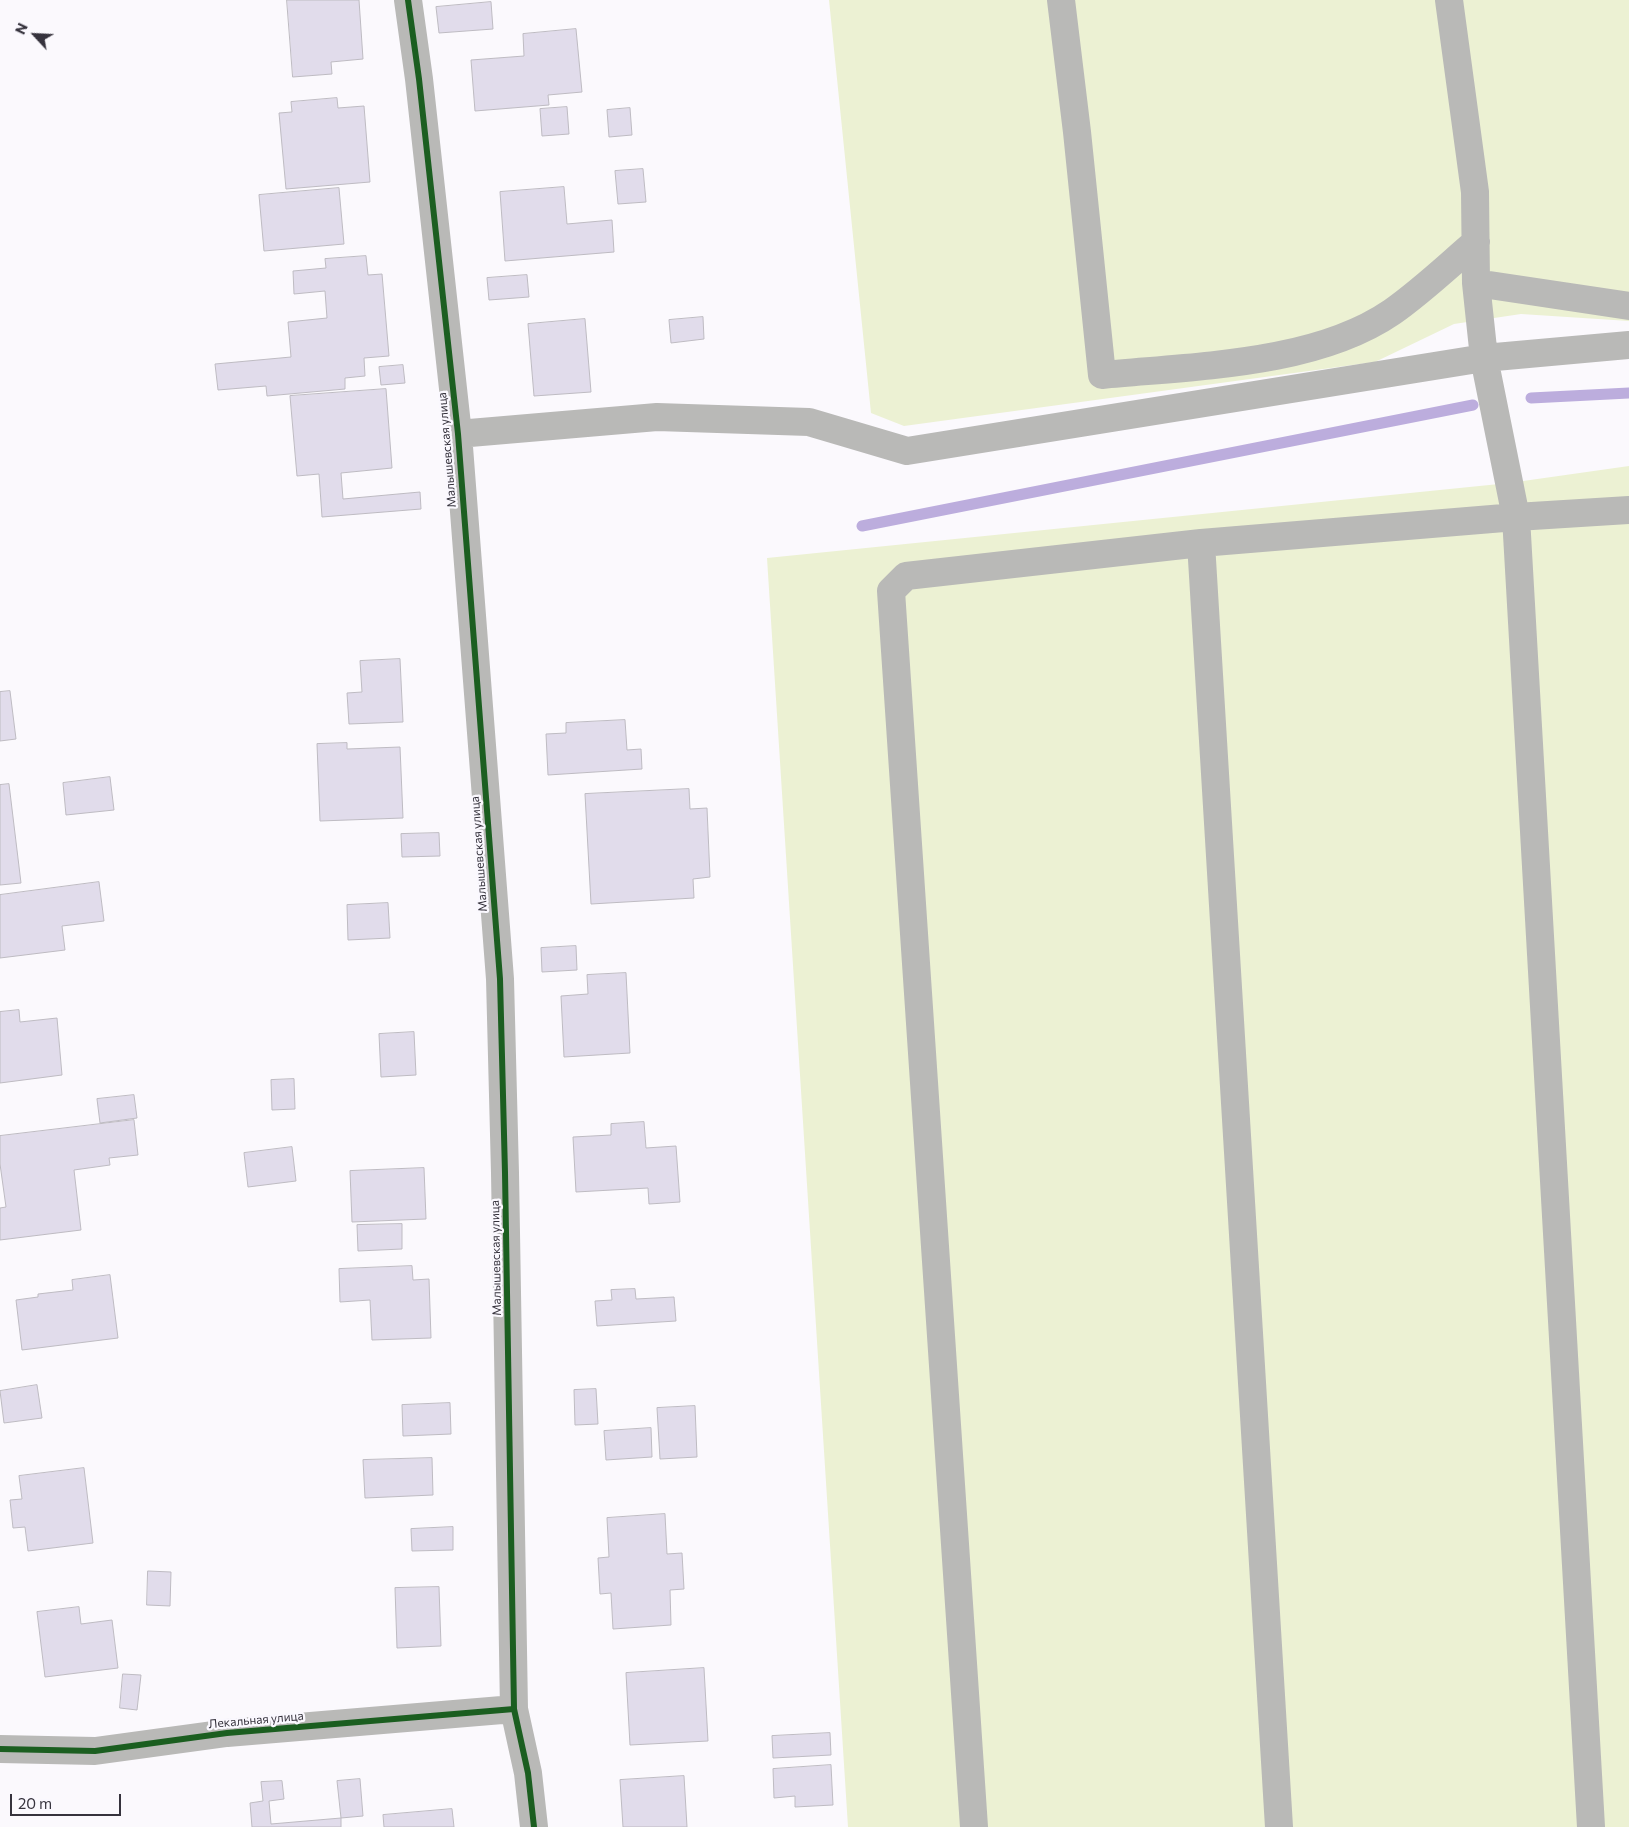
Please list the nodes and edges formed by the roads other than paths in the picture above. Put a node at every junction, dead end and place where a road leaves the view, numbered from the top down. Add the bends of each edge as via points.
1 (408, 0) edge
2 (1060, 0) edge
3 (1449, 0) edge
4 (1476, 242) junction
5 (1476, 282) junction
6 (1629, 306) edge
7 (1629, 345) edge
8 (1484, 358) junction
9 (458, 434) junction
10 (1629, 510) edge
11 (1516, 518) junction
12 (1201, 543) junction
13 (514, 1709) junction
14 (0, 1749) edge
15 (534, 1827) edge
16 (974, 1827) edge
17 (1279, 1827) edge
18 (1591, 1827) edge

1 - 9 street, Малышевская улица
2 - 4 street via 1102,375 1265,359 1344,338 1391,313
3 - 4 street via 1475,192
4 - 5 street
5 - 6 street
5 - 8 street
7 - 8 street
8 - 9 street via 907,452 809,422 657,417
8 - 11 street
9 - 13 street, Малышевская улица via 500,979
10 - 11 street
11 - 12 street
11 - 18 street
12 - 16 street via 906,576 891,591
12 - 17 street
13 - 14 street, Лекальная улица via 227,1733 95,1751
13 - 15 street, Малышевская улица via 528,1774

